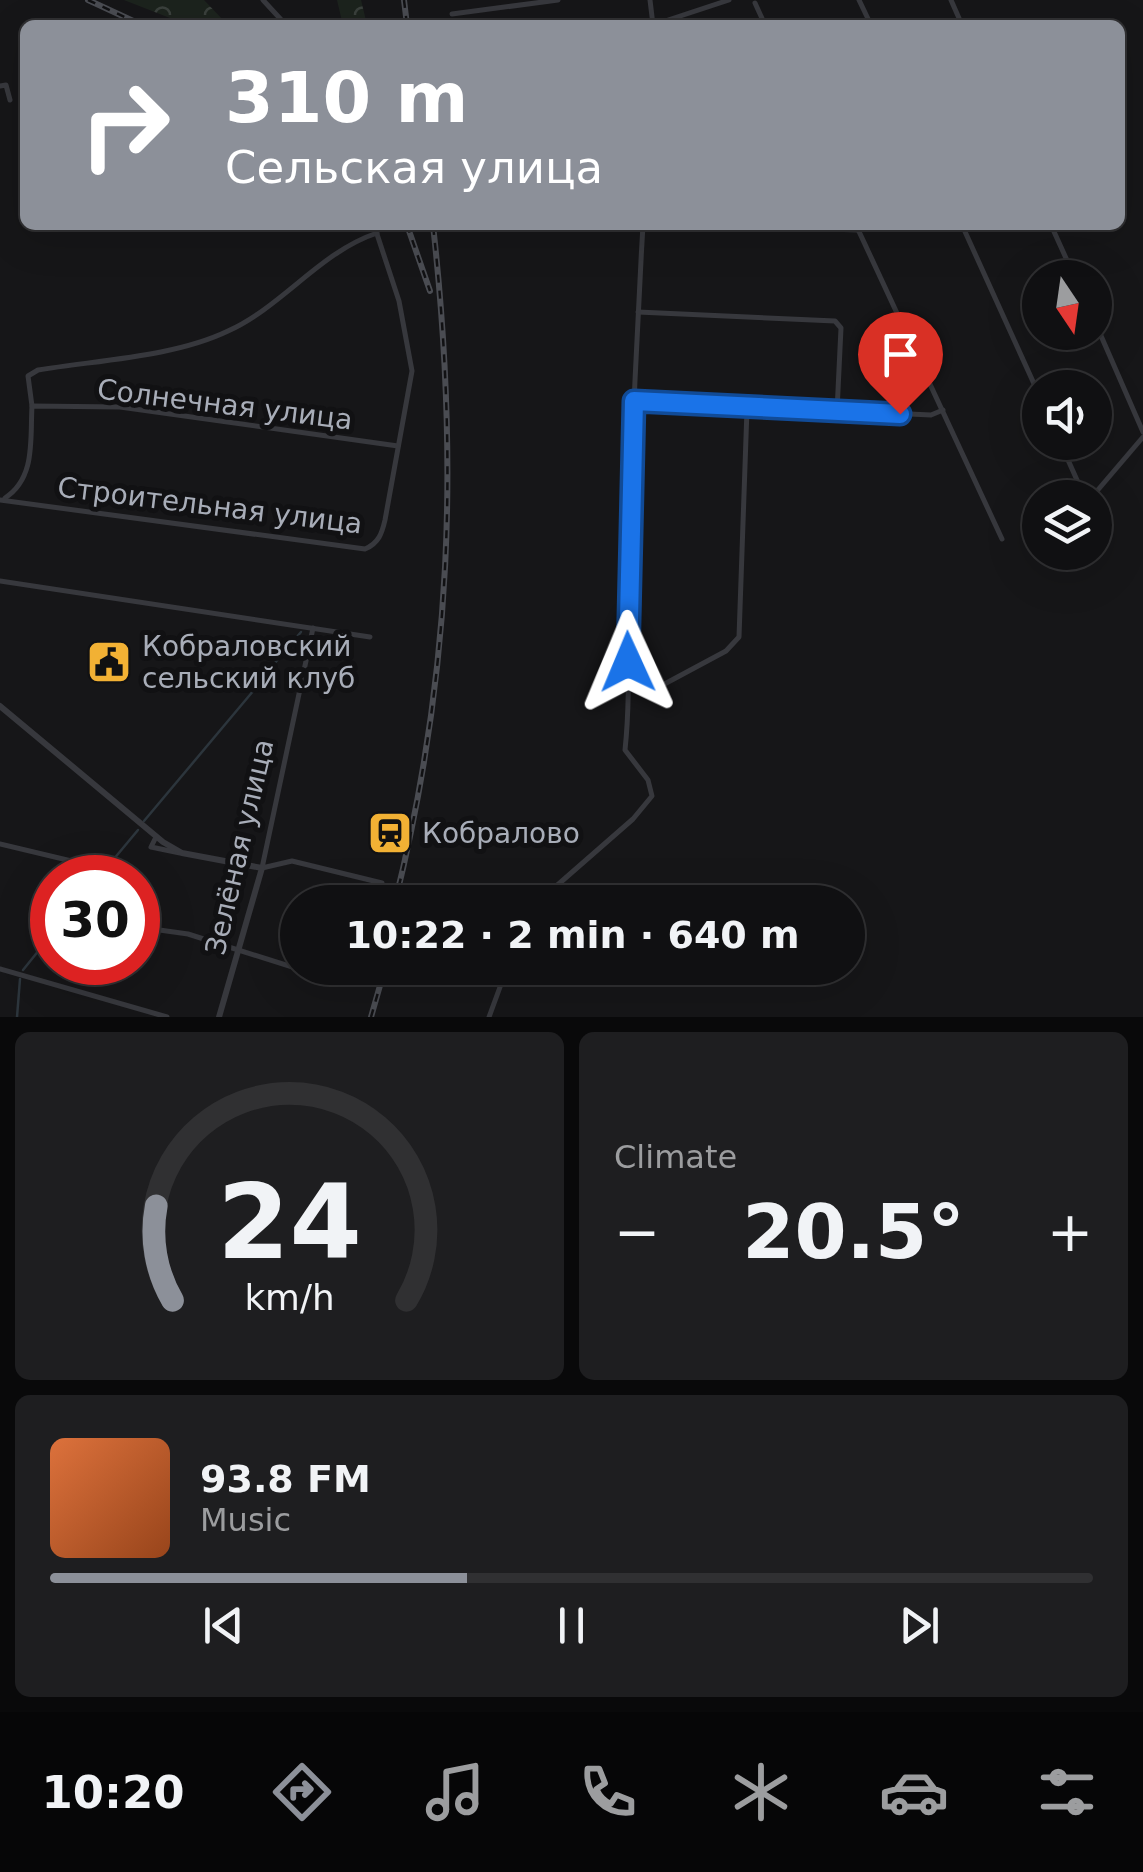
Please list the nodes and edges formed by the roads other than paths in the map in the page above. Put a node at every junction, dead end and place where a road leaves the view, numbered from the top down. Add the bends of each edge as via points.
1 (263, 0) edge
2 (558, 0) edge
3 (729, 0) edge
4 (755, 3) dead end
5 (452, 14) dead end
6 (281, 20) edge
7 (668, 20) edge
8 (764, 20) edge
9 (0, 86) edge
10 (10, 100) dead end
11 (373, 230) edge
12 (375, 230) edge
13 (643, 230) edge
14 (858, 230) edge
15 (964, 230) edge
16 (1053, 230) edge
17 (1067, 260) edge
18 (638, 312) junction
19 (1107, 350) edge
20 (1027, 370) edge
21 (634, 401) junction
22 (32, 406) junction
23 (746, 409) junction
24 (838, 410) junction
25 (942, 410) junction
26 (1143, 434) edge
27 (398, 446) junction
28 (1103, 480) edge
29 (1, 500) edge
30 (1002, 539) dead end
31 (0, 579) edge
32 (312, 628) junction
33 (370, 636) dead end
34 (630, 688) junction
35 (0, 706) edge
36 (156, 837) junction
37 (0, 844) edge
38 (182, 853) junction
39 (46, 855) edge
40 (262, 868) junction
41 (382, 883) dead end
42 (557, 885) edge
43 (160, 930) edge
44 (240, 950) junction
45 (280, 963) edge
46 (0, 969) edge
47 (501, 985) edge
48 (167, 1017) edge
49 (218, 1017) edge
50 (490, 1017) edge

1 - 6 street
2 - 5 street
3 - 7 street
4 - 8 street
9 - 10 street via 6,85
11 - 22 street via 230,331 193,345 38,370 28,376
12 - 27 street via 399,301 412,371
13 - 18 street
14 - 25 street
15 - 20 street
16 - 17 street
18 - 21 street
18 - 24 street via 837,323
19 - 26 street
21 - 23 street
21 - 34 street
22 - 27 street, Солнечная улица via 120,408
22 - 29 street via 26,475
23 - 24 street
23 - 34 street via 739,636 726,651 657,688
24 - 25 street
25 - 30 street
26 - 28 street
27 - 29 street, Строительная улица via 382,532 365,548
31 - 32 street
32 - 33 street
32 - 40 street, Зелёная улица
34 - 42 street via 625,750 652,796
35 - 36 street
36 - 38 street
36 - 38 street via 151,847
37 - 39 street
38 - 40 street
40 - 41 street via 292,861
40 - 44 street, Зелёная улица
43 - 44 street
44 - 45 street
44 - 49 street, Зелёная улица
46 - 48 street
47 - 50 street

